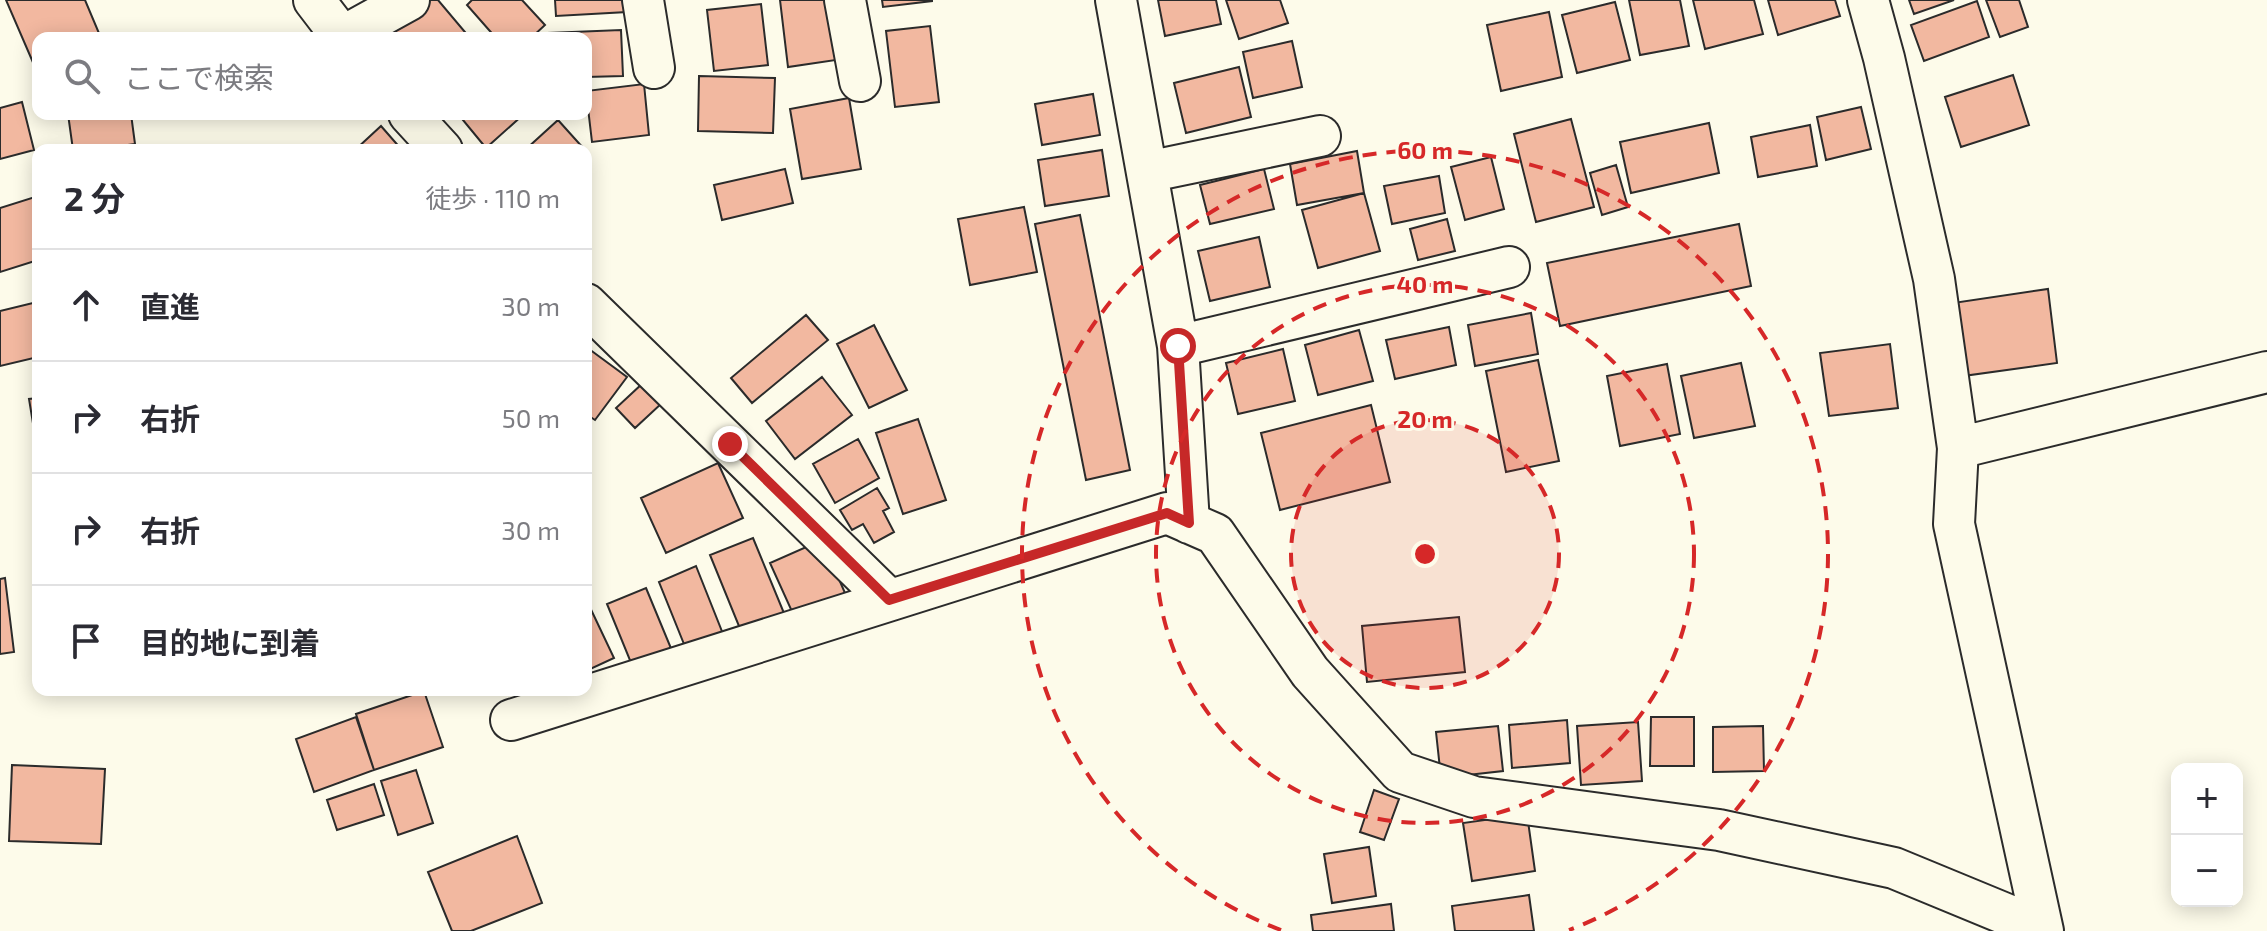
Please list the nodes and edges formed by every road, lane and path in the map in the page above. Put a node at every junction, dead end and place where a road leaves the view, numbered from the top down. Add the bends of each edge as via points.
1 (314, 0) edge
2 (409, 0) edge
3 (643, 0) edge
4 (845, 0) edge
5 (1116, 0) edge
6 (1868, 0) edge
7 (339, 32) edge
8 (352, 32) edge
9 (654, 68) dead end
10 (860, 81) dead end
11 (414, 120) edge
12 (1320, 136) dead end
13 (436, 144) edge
14 (1147, 172) junction
15 (1509, 267) dead end
16 (592, 310) edge
17 (1178, 346) junction
18 (2267, 372) edge
19 (1958, 448) junction
20 (1189, 523) junction
21 (889, 600) junction
22 (592, 694) edge
23 (587, 696) edge
24 (511, 720) dead end
25 (2043, 930) edge

1 - 7 street
2 - 8 street
3 - 9 street
4 - 10 street
5 - 14 street
6 - 19 street via 1934,279
11 - 13 street
12 - 14 street
14 - 17 street
15 - 17 street
16 - 21 street
17 - 20 street
18 - 19 street
19 - 25 street via 1954,524
20 - 21 street via 1167,513
20 - 25 street via 1215,534 1310,672 1400,772 1474,797 1719,830 1894,868
21 - 22 street
23 - 24 street

